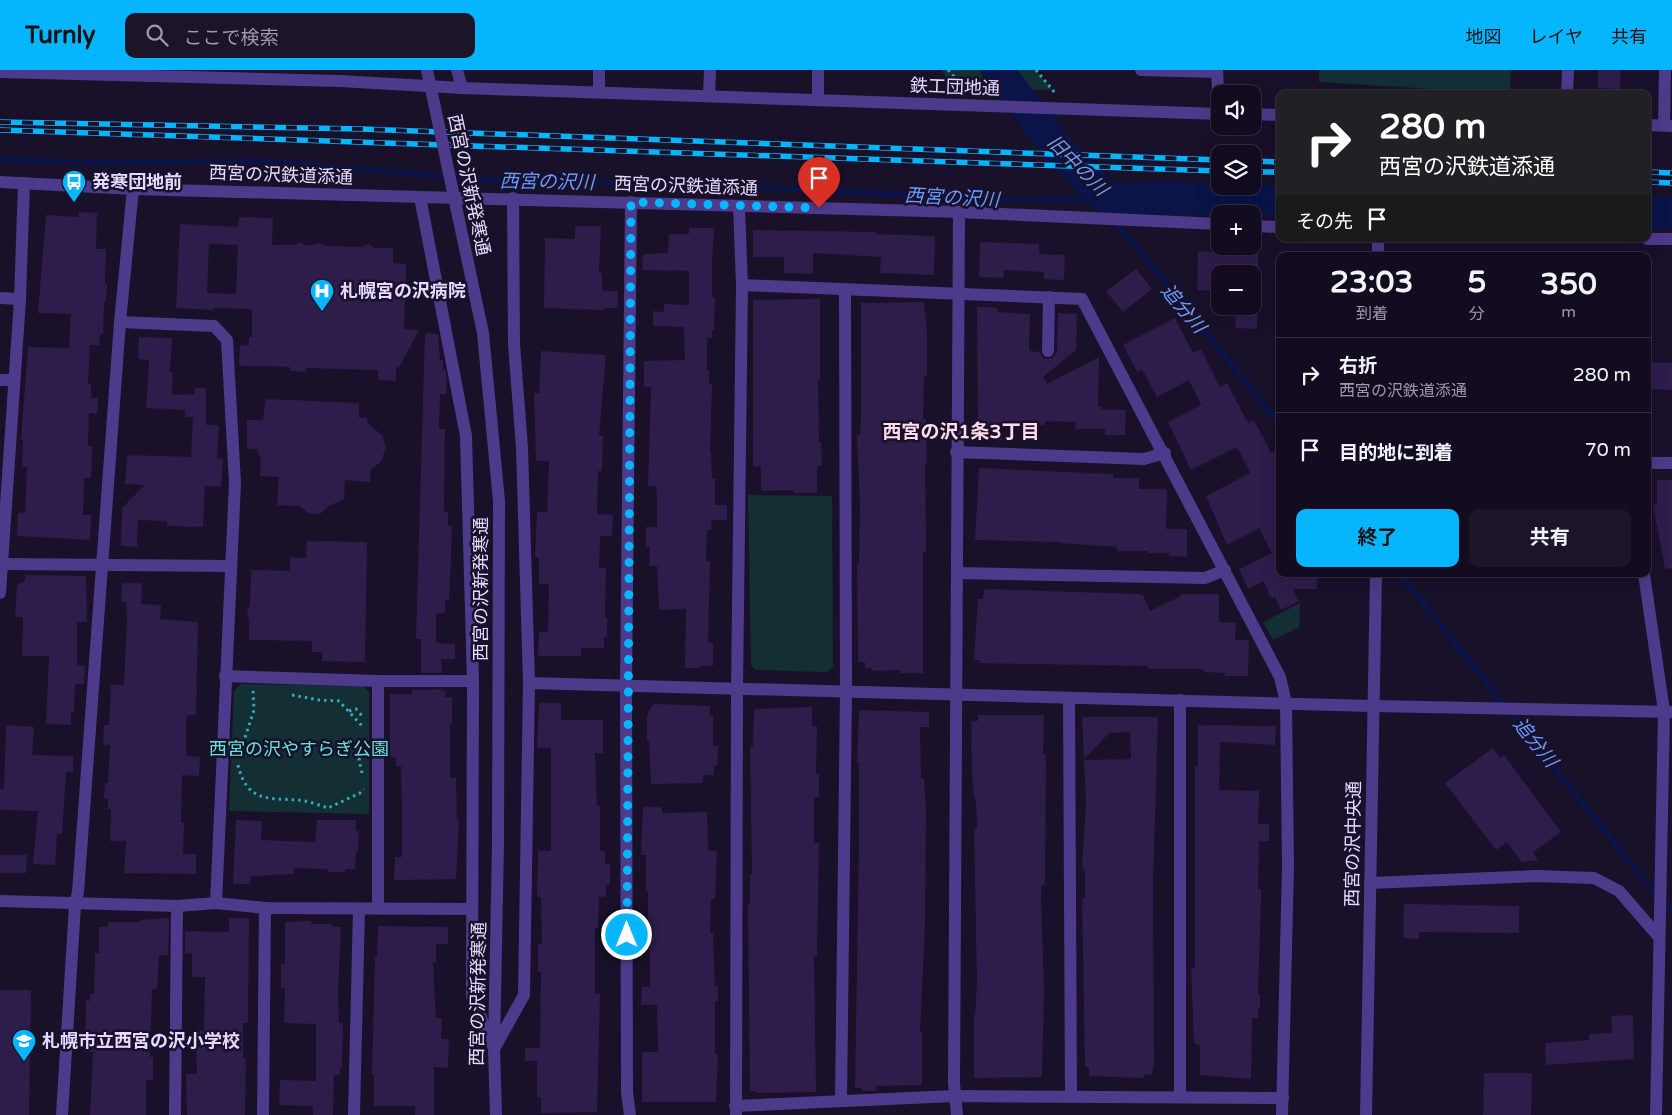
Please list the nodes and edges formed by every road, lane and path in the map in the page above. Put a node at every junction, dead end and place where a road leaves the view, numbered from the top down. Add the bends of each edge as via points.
1 (427, 70) edge
2 (457, 70) edge
3 (599, 70) edge
4 (710, 70) edge
5 (818, 70) edge
6 (948, 70) edge
7 (1036, 70) edge
8 (1141, 70) edge
9 (1568, 70) edge
10 (1665, 70) edge
11 (14, 71) edge
12 (1217, 71) edge
13 (0, 72) edge
14 (126, 73) edge
15 (239, 75) edge
16 (359, 76) edge
17 (958, 81) dead end
18 (1218, 85) edge
19 (462, 88) junction
20 (1568, 90) edge
21 (599, 92) junction
22 (709, 96) junction
23 (818, 100) junction
24 (1072, 108) junction
25 (1211, 114) edge
26 (1261, 114) edge
27 (1276, 115) edge
28 (1651, 125) edge
29 (1668, 126) edge
30 (0, 182) edge
31 (24, 183) junction
32 (133, 189) junction
33 (420, 197) junction
34 (514, 198) junction
35 (631, 202) junction
36 (739, 206) junction
37 (959, 212) junction
38 (1211, 224) edge
39 (1261, 226) edge
40 (1276, 227) edge
41 (1651, 239) edge
42 (1672, 239) edge
43 (742, 286) junction
44 (845, 290) junction
45 (958, 294) junction
46 (1049, 297) junction
47 (0, 298) edge
48 (20, 299) junction
49 (120, 322) junction
50 (1048, 351) dead end
51 (0, 380) edge
52 (14, 380) junction
53 (956, 452) junction
54 (1165, 453) junction
55 (4, 461) edge
56 (1651, 462) edge
57 (1672, 463) edge
58 (2, 547) edge
59 (3, 564) junction
60 (101, 564) junction
61 (231, 566) junction
62 (1225, 570) junction
63 (957, 573) junction
64 (1376, 577) edge
65 (1645, 577) edge
66 (0, 593) edge
67 (225, 676) junction
68 (378, 681) junction
69 (473, 681) junction
70 (529, 683) junction
71 (253, 684) dead end
72 (626, 686) junction
73 (737, 689) junction
74 (263, 691) dead end
75 (253, 692) junction
76 (846, 692) junction
77 (291, 694) dead end
78 (956, 695) junction
79 (1069, 698) junction
80 (1180, 700) junction
81 (1286, 703) junction
82 (1373, 706) junction
83 (1668, 711) edge
84 (363, 734) dead end
85 (364, 743) dead end
86 (362, 775) dead end
87 (364, 782) dead end
88 (1370, 883) junction
89 (0, 902) edge
90 (216, 903) junction
91 (75, 905) junction
92 (176, 906) junction
93 (265, 908) junction
94 (378, 908) junction
95 (358, 909) junction
96 (471, 909) junction
97 (1659, 931) junction
98 (494, 1049) junction
99 (954, 1096) junction
100 (1071, 1097) junction
101 (1180, 1097) junction
102 (1284, 1098) junction
103 (841, 1101) junction
104 (736, 1110) edge
105 (62, 1115) edge
106 (175, 1115) edge
107 (263, 1115) edge
108 (354, 1115) edge
109 (496, 1115) edge
110 (630, 1115) edge
111 (957, 1115) edge
112 (1282, 1115) edge
113 (1366, 1115) edge
114 (1656, 1115) edge

1 - 98 street, 西宮の沢新発寒通, bridge via 483,333 498,491 498,844
2 - 19 street
3 - 21 street
4 - 22 street
5 - 23 street
6 - 17 path
7 - 24 path
8 - 12 street
9 - 20 street
10 - 29 street
11 - 13 street, 鉄工団地通
11 - 14 street, 鉄工団地通
12 - 18 street
14 - 15 street, 鉄工団地通
15 - 16 street, 鉄工団地通
16 - 19 street, 鉄工団地通
19 - 21 street, 鉄工団地通
21 - 22 street, 鉄工団地通
22 - 23 street, 鉄工団地通
23 - 24 street, 鉄工団地通
24 - 25 street, 鉄工団地通
26 - 27 street
28 - 29 street
30 - 31 street, 西宮の沢鉄道添通
31 - 32 street, 西宮の沢鉄道添通
31 - 48 street
32 - 33 street, 西宮の沢鉄道添通
32 - 49 street
33 - 34 street, 西宮の沢鉄道添通
33 - 69 street via 466,436
34 - 35 street, 西宮の沢鉄道添通
34 - 70 street via 514,344 522,448
35 - 36 street, 西宮の沢鉄道添通
35 - 72 street
36 - 37 street, 西宮の沢鉄道添通
36 - 43 street
37 - 38 street, 西宮の沢鉄道添通
37 - 45 street
39 - 40 street
41 - 42 street
43 - 44 street
43 - 73 street
44 - 45 street
44 - 76 street
45 - 46 street
45 - 53 street
46 - 50 street
46 - 54 street via 1082,299
47 - 48 street
48 - 52 street
49 - 60 street
49 - 61 street via 214,326 227,340 235,483
51 - 52 street
52 - 55 street
53 - 54 street via 1144,459
53 - 63 street
54 - 62 street
55 - 58 street
56 - 57 street
58 - 59 street
59 - 60 street
59 - 66 street
60 - 61 street
60 - 91 street
61 - 67 street
62 - 63 street via 1205,578
62 - 81 street via 1280,677
63 - 78 street
64 - 82 street, 西宮の沢中央通
65 - 83 street
67 - 68 street
67 - 90 street
68 - 69 street
68 - 94 street
69 - 96 street
70 - 72 street
70 - 98 street via 524,995
71 - 75 path
72 - 73 street
72 - 110 street via 627,1092
73 - 76 street
73 - 104 street
74 - 75 path
75 - 87 path via 254,710 238,761 246,785 253,793 265,799 299,800 328,808 360,793 365,788
76 - 78 street
76 - 103 street
77 - 84 path via 339,701 363,726
78 - 79 street
78 - 99 street
79 - 80 street
79 - 100 street
80 - 81 street
80 - 101 street
81 - 82 street
81 - 102 street via 1288,866
82 - 83 street
82 - 88 street, 西宮の沢中央通
83 - 97 street
85 - 86 path via 359,760
88 - 97 street via 1536,876 1594,878 1619,891
88 - 113 street, 西宮の沢中央通
89 - 91 street
90 - 92 street
90 - 93 street
91 - 92 street
91 - 105 street
92 - 106 street
93 - 95 street
93 - 107 street
94 - 95 street
94 - 96 street
95 - 108 street
96 - 98 street via 472,996
97 - 114 street
98 - 109 street, 西宮の沢新発寒通
99 - 100 street
99 - 103 street
99 - 111 street
100 - 101 street
101 - 102 street
102 - 112 street
103 - 104 street

